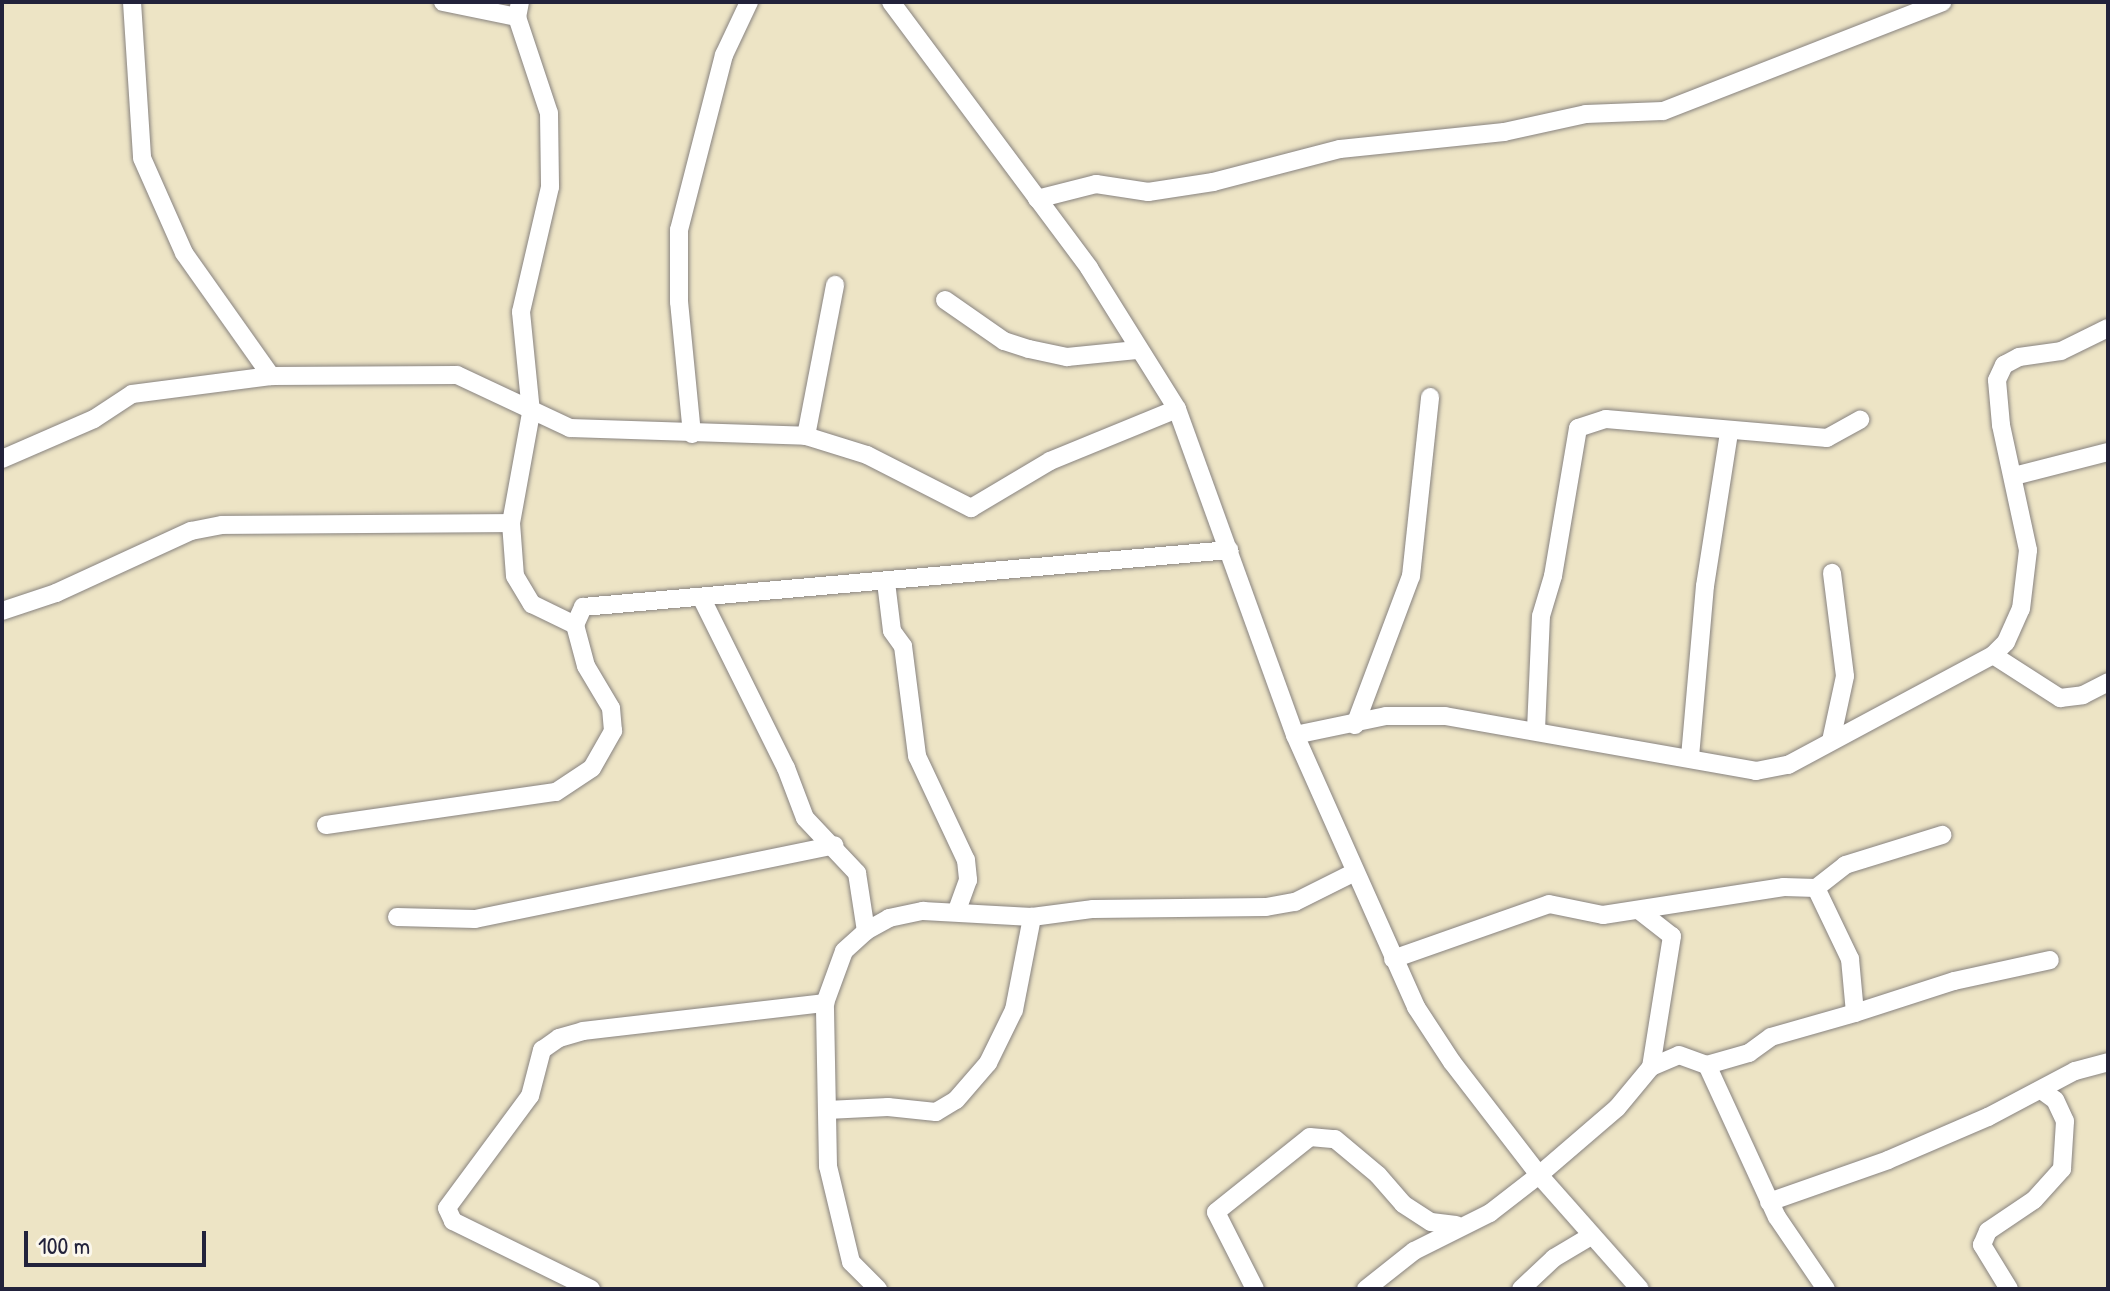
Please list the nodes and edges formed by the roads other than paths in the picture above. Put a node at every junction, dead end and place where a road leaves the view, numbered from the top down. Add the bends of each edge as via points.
1 (132, 2) edge
2 (443, 2) edge
3 (749, 2) edge
4 (891, 2) edge
5 (1942, 2) edge
6 (518, 9) edge
7 (1037, 199) junction
8 (835, 285) dead end
9 (945, 300) dead end
10 (2108, 328) edge
11 (1137, 350) junction
12 (271, 376) junction
13 (1430, 397) dead end
14 (1177, 409) junction
15 (531, 413) junction
16 (1860, 420) dead end
17 (1729, 432) junction
18 (692, 434) junction
19 (806, 436) junction
20 (2108, 452) edge
21 (2, 459) edge
22 (2014, 476) junction
23 (511, 523) junction
24 (1229, 550) junction
25 (1832, 573) dead end
26 (886, 582) junction
27 (702, 599) junction
28 (2, 611) edge
29 (575, 625) junction
30 (1993, 655) junction
31 (2108, 682) edge
32 (1355, 725) junction
33 (1536, 730) junction
34 (1295, 735) junction
35 (1831, 741) junction
36 (1690, 757) junction
37 (326, 825) dead end
38 (1942, 835) dead end
39 (834, 845) junction
40 (1355, 872) junction
41 (1816, 888) junction
42 (1687, 905) junction
43 (957, 911) junction
44 (1641, 912) junction
45 (397, 917) dead end
46 (1032, 917) junction
47 (866, 931) junction
48 (1672, 936) junction
49 (1393, 959) junction
50 (2050, 960) dead end
51 (825, 1003) junction
52 (1855, 1013) junction
53 (2108, 1062) edge
54 (1707, 1065) junction
55 (1651, 1067) junction
56 (2041, 1090) junction
57 (827, 1110) junction
58 (1539, 1175) junction
59 (1769, 1202) junction
60 (1456, 1225) junction
61 (1591, 1236) junction
62 (591, 1289) edge
63 (878, 1289) edge
64 (1255, 1289) edge
65 (1366, 1289) edge
66 (1521, 1289) edge
67 (1640, 1289) edge
68 (1826, 1289) edge
69 (2009, 1289) edge

1 - 12 street via 142,158 184,253
2 - 6 street
3 - 18 street via 724,55 679,230 679,302
4 - 7 street
5 - 7 street via 1663,111 1586,114 1504,132 1340,149 1161,190 1096,184
6 - 15 street via 549,113 550,187 521,312
7 - 11 street via 1089,268
8 - 19 street
9 - 11 street via 1004,341 1029,349 1067,357
10 - 22 street via 2061,351 2019,357 2004,365 1997,380 2001,425
11 - 14 street
12 - 15 street via 457,375
12 - 21 street via 132,394 94,419
13 - 32 street via 1411,576
14 - 19 street via 1050,461 971,508 867,455
14 - 24 street
15 - 18 street via 570,428
15 - 23 street
16 - 17 street via 1827,438
17 - 33 street via 1606,419 1578,428 1553,576 1541,616
17 - 36 street via 1705,586
18 - 19 street
20 - 22 street
22 - 30 street via 2028,550 2021,609 2006,642
23 - 28 street via 222,525 191,531 56,593
23 - 29 street via 515,576 532,604
24 - 26 street
24 - 34 street
25 - 35 street via 1845,676
26 - 27 street
26 - 43 street via 892,631 903,646 917,756 966,860 968,880
27 - 29 street via 583,607
27 - 39 street via 786,768 805,818
29 - 37 street via 586,666 611,708 613,731 592,768 556,792
30 - 31 street via 2060,698 2083,695
30 - 35 street
32 - 33 street via 1386,716 1445,716
32 - 34 street
33 - 36 street
34 - 40 street
35 - 36 street via 1788,765 1756,771
38 - 41 street via 1845,865
39 - 45 street via 489,917
39 - 47 street via 857,873
40 - 46 street via 1295,902 1266,907 1093,909
40 - 49 street
41 - 42 street via 1751,891
41 - 52 street via 1850,959
42 - 44 street
42 - 48 street
43 - 46 street
43 - 47 street via 889,918
44 - 48 street
44 - 49 street via 1603,915 1549,904
46 - 57 street via 1014,1010 988,1063 956,1100 936,1112 888,1107
47 - 51 street via 844,951
48 - 55 street
49 - 58 street via 1452,1062
50 - 52 street via 1954,981
51 - 57 street
51 - 62 street via 583,1031 542,1050 530,1096 447,1208 453,1221
52 - 54 street via 1771,1037 1749,1053
53 - 56 street via 2075,1071
54 - 55 street via 1679,1055
54 - 59 street
55 - 58 street via 1617,1108
56 - 59 street via 1888,1160
56 - 69 street via 2055,1100 2065,1121 2062,1169 2034,1200 1988,1231 1982,1245
57 - 63 street via 828,1166 851,1262
58 - 60 street via 1490,1213
58 - 61 street
59 - 68 street
60 - 64 street via 1431,1222 1403,1204 1335,1139 1310,1137 1216,1212
60 - 65 street
61 - 66 street via 1554,1258
61 - 67 street

